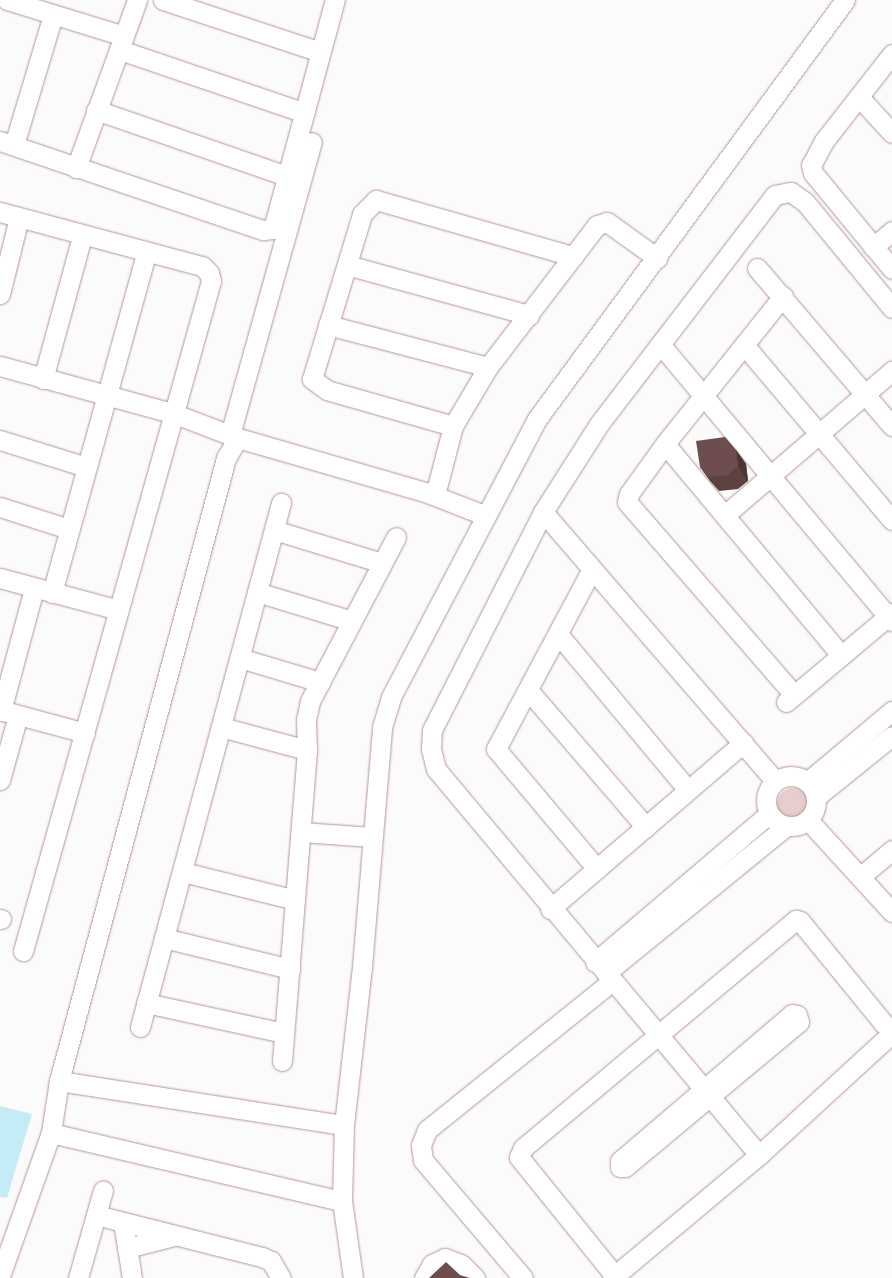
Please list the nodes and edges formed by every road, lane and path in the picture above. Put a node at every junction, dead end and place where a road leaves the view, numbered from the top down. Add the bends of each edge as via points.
1 (7, 0) edge
2 (137, 0) edge
3 (163, 0) edge
4 (335, 0) edge
5 (845, 0) edge
6 (54, 15) junction
7 (122, 43) junction
8 (320, 52) junction
9 (892, 54) edge
10 (858, 97) junction
11 (96, 110) junction
12 (305, 113) junction
13 (892, 133) edge
14 (312, 142) dead end
15 (7, 143) edge
16 (76, 168) junction
17 (289, 177) junction
18 (0, 212) edge
19 (19, 218) junction
20 (892, 231) edge
21 (82, 236) junction
22 (873, 247) junction
23 (146, 253) junction
24 (573, 256) junction
25 (657, 258) junction
26 (347, 265) junction
27 (757, 268) dead end
28 (892, 269) edge
29 (0, 294) edge
30 (783, 296) junction
31 (892, 308) edge
32 (529, 315) junction
33 (328, 325) junction
34 (660, 344) junction
35 (744, 345) junction
36 (0, 366) edge
37 (488, 367) junction
38 (892, 371) edge
39 (43, 379) junction
40 (865, 394) junction
41 (705, 395) junction
42 (107, 398) junction
43 (175, 414) junction
44 (453, 426) junction
45 (892, 426) edge
46 (820, 434) junction
47 (234, 437) junction
48 (0, 440) edge
49 (665, 444) junction
50 (86, 467) junction
51 (771, 476) junction
52 (435, 496) junction
53 (281, 503) dead end
54 (0, 507) edge
55 (543, 512) junction
56 (484, 515) junction
57 (725, 515) junction
58 (892, 520) edge
59 (69, 529) junction
60 (274, 530) junction
61 (396, 537) dead end
62 (382, 563) junction
63 (592, 569) junction
64 (0, 578) edge
65 (34, 589) junction
66 (257, 592) junction
67 (52, 594) junction
68 (119, 610) junction
69 (890, 617) edge
70 (352, 621) junction
71 (558, 634) junction
72 (841, 655) junction
73 (240, 658) junction
74 (320, 682) junction
75 (528, 690) junction
76 (892, 711) edge
77 (6, 712) edge
78 (222, 727) junction
79 (85, 733) junction
80 (892, 736) edge
81 (742, 744) junction
82 (307, 750) junction
83 (0, 780) edge
84 (775, 781) junction
85 (688, 790) junction
86 (812, 790) junction
87 (769, 814) junction
88 (808, 820) junction
89 (786, 826) junction
90 (646, 827) junction
91 (301, 832) junction
92 (372, 836) junction
93 (892, 850) edge
94 (597, 869) junction
95 (183, 872) junction
96 (860, 877) junction
97 (295, 900) junction
98 (550, 909) junction
99 (892, 912) edge
100 (164, 938) junction
101 (23, 951) dead end
102 (290, 969) junction
103 (604, 972) junction
104 (146, 1003) junction
105 (140, 1027) dead end
106 (892, 1031) edge
107 (284, 1032) junction
108 (659, 1036) junction
109 (282, 1061) dead end
110 (59, 1081) junction
111 (706, 1092) junction
112 (344, 1125) junction
113 (51, 1133) junction
114 (759, 1154) junction
115 (102, 1190) dead end
116 (342, 1201) junction
117 (96, 1215) junction
118 (123, 1222) junction
119 (178, 1236) junction
120 (5, 1243) edge
121 (127, 1248) junction
122 (0, 1276) edge
123 (518, 1276) edge
124 (613, 1277) edge
125 (78, 1278) edge
126 (132, 1278) edge
127 (281, 1278) edge
128 (353, 1278) edge
129 (424, 1278) edge
130 (475, 1278) edge

1 - 6 street
2 - 7 street
3 - 8 street
4 - 8 street
5 - 25 street
6 - 7 street
6 - 15 street
7 - 11 street
7 - 12 street
8 - 12 street
9 - 10 street
10 - 13 street
10 - 22 street via 810,165
11 - 16 street
11 - 17 street
12 - 17 street
14 - 47 street
15 - 16 street
16 - 17 street via 263,230 273,229
18 - 19 street
19 - 21 street
19 - 29 street
20 - 22 street
21 - 23 street
21 - 39 street
22 - 28 street
23 - 42 street
23 - 43 street via 202,266 211,281
24 - 25 street via 597,225 607,222
24 - 26 street via 376,200 362,214
24 - 32 street
25 - 56 street via 537,419
26 - 32 street
26 - 33 street
27 - 30 street
30 - 35 street
30 - 40 street
31 - 34 street via 805,202 791,192 775,195
32 - 37 street
33 - 37 street
33 - 44 street via 312,379 318,386
34 - 41 street
34 - 55 street via 599,424
35 - 41 street
35 - 46 street
36 - 39 street
37 - 44 street
38 - 40 street
39 - 42 street
40 - 45 street
40 - 46 street
41 - 49 street
41 - 51 street
42 - 43 street
42 - 50 street
43 - 47 street
43 - 68 street
44 - 52 street
46 - 51 street
46 - 58 street
47 - 52 street
47 - 110 street
48 - 50 street
49 - 57 street
49 - 72 street via 630,494 628,502 790,699
50 - 59 street
51 - 57 street
51 - 69 street
52 - 56 street
53 - 60 street
54 - 59 street
55 - 63 street
55 - 98 street via 432,730 431,749 436,769
56 - 92 street via 391,697 382,727
57 - 72 street
59 - 67 street
60 - 62 street
60 - 66 street
61 - 62 street
62 - 70 street
63 - 71 street
63 - 81 street
64 - 65 street
65 - 67 street
65 - 77 street
66 - 70 street
66 - 73 street
67 - 68 street
68 - 79 street
69 - 72 street
70 - 74 street
71 - 75 street
71 - 85 street
73 - 74 street
73 - 78 street
74 - 82 street via 310,701 306,720
75 - 90 street
75 - 94 street via 496,750
76 - 86 street
77 - 79 street
77 - 83 street
78 - 82 street
78 - 95 street
79 - 101 street
80 - 86 street
81 - 84 street
81 - 85 street
82 - 91 street
84 - 86 street via 791,776
84 - 87 street via 766,795
85 - 90 street
86 - 88 street via 816,805
87 - 89 street
87 - 103 street
88 - 89 street
88 - 96 street
89 - 103 street
90 - 94 street
91 - 92 street
91 - 97 street
92 - 112 street
93 - 96 street
94 - 98 street
95 - 97 street
95 - 100 street
96 - 99 street
97 - 102 street
98 - 103 street
100 - 102 street
100 - 104 street
102 - 107 street
103 - 108 street
103 - 123 street via 427,1130 421,1144 424,1160
104 - 105 street
104 - 107 street
106 - 108 street via 796,920
106 - 114 street
107 - 109 street
108 - 111 street
108 - 124 street via 519,1154
110 - 112 street
110 - 113 street
111 - 111 street via 792,1014 797,1015 799,1022
111 - 114 street
112 - 116 street
113 - 116 street
113 - 120 street
114 - 124 street
115 - 117 street
116 - 128 street
117 - 118 street
117 - 125 street
118 - 119 street
118 - 121 street
119 - 121 street
119 - 127 street via 262,1257 271,1262
120 - 122 street
121 - 126 street
129 - 130 street via 432,1264 445,1258 461,1264

